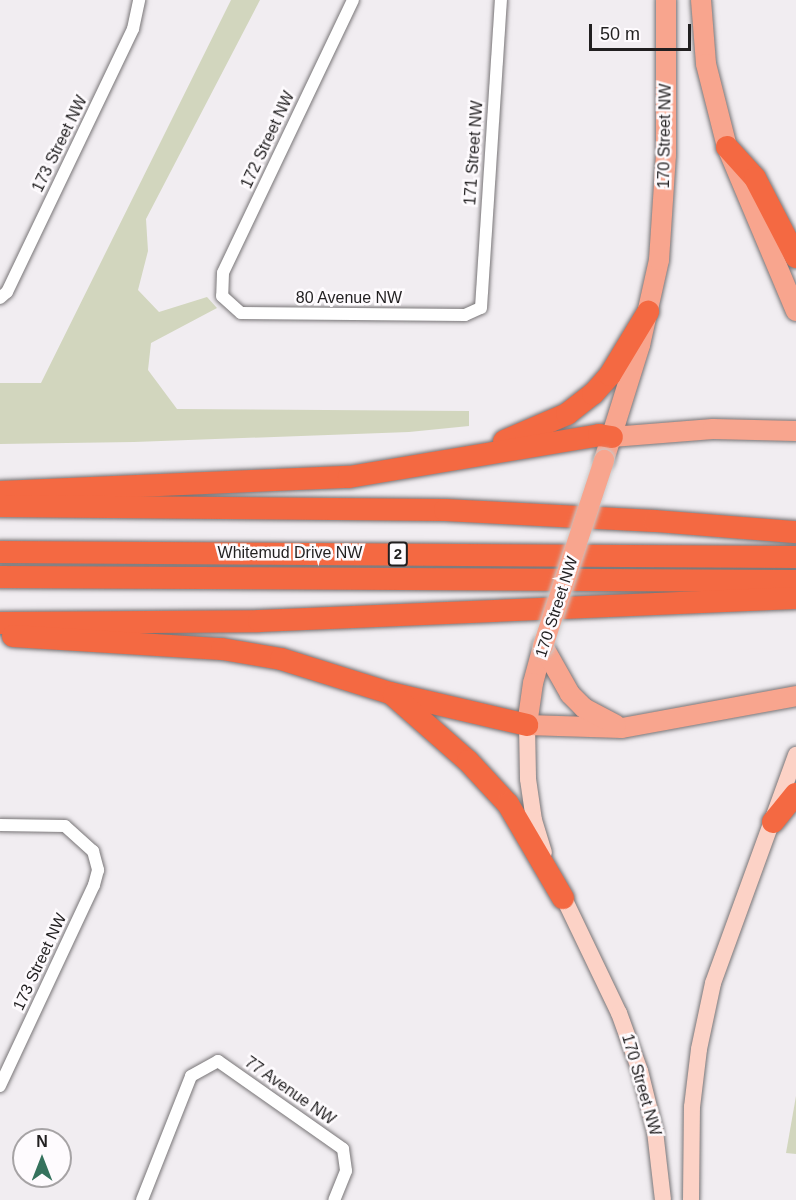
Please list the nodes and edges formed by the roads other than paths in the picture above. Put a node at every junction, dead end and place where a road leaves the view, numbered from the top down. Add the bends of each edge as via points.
1 (139, 0) edge
2 (352, 0) edge
3 (501, 0) edge
4 (666, 0) edge
5 (700, 0) edge
6 (727, 147) junction
7 (796, 257) edge
8 (222, 296) joint
9 (0, 298) edge
10 (481, 308) joint
11 (796, 311) edge
12 (648, 312) junction
13 (796, 431) edge
14 (612, 437) junction
15 (446, 459) junction
16 (0, 492) edge
17 (0, 506) edge
18 (796, 532) edge
19 (0, 552) edge
20 (796, 556) edge
21 (0, 577) edge
22 (796, 581) edge
23 (796, 598) edge
24 (0, 623) edge
25 (0, 635) edge
26 (543, 646) junction
27 (390, 693) junction
28 (796, 696) edge
29 (527, 725) junction
30 (622, 728) junction
31 (796, 755) edge
32 (796, 794) edge
33 (773, 822) junction
34 (0, 825) edge
35 (563, 898) junction
36 (0, 1086) edge
37 (142, 1200) edge
38 (334, 1200) edge
39 (663, 1200) edge
40 (691, 1200) edge

1 - 9 street, 173 Street NW via 133,29 7,292
2 - 8 street, 172 Street NW via 224,273
3 - 10 street, 171 Street NW
4 - 12 main road, 170 Street NW via 663,208 659,260
5 - 6 main road via 706,63
6 - 7 highway via 755,178
6 - 11 main road
8 - 10 street, 80 Avenue NW via 241,313 465,315
12 - 14 main road, 170 Street NW
12 - 15 highway via 610,375 580,405 524,434
13 - 14 main road via 713,429
14 - 15 highway via 599,435
14 - 26 main road, 170 Street NW, bridge
15 - 16 highway via 349,477
17 - 18 highway via 445,510
19 - 20 highway, Whitemud Drive NW / 2
21 - 22 highway, Whitemud Drive NW / 2
23 - 24 highway via 293,620
25 - 27 highway via 222,649 281,659
26 - 29 main road, 170 Street NW
26 - 30 main road via 570,694 584,708
27 - 29 highway
27 - 35 highway via 468,761 508,804
28 - 30 main road
29 - 30 main road
29 - 35 main road, 170 Street NW via 534,820
31 - 33 main road
32 - 33 highway
33 - 40 main road via 713,982 692,1107
34 - 36 street, 173 Street NW via 64,826 93,851 98,870
35 - 39 main road, 170 Street NW via 619,1013 640,1071 656,1131
37 - 38 street, 77 Avenue NW via 191,1076 218,1061 343,1149 346,1171

